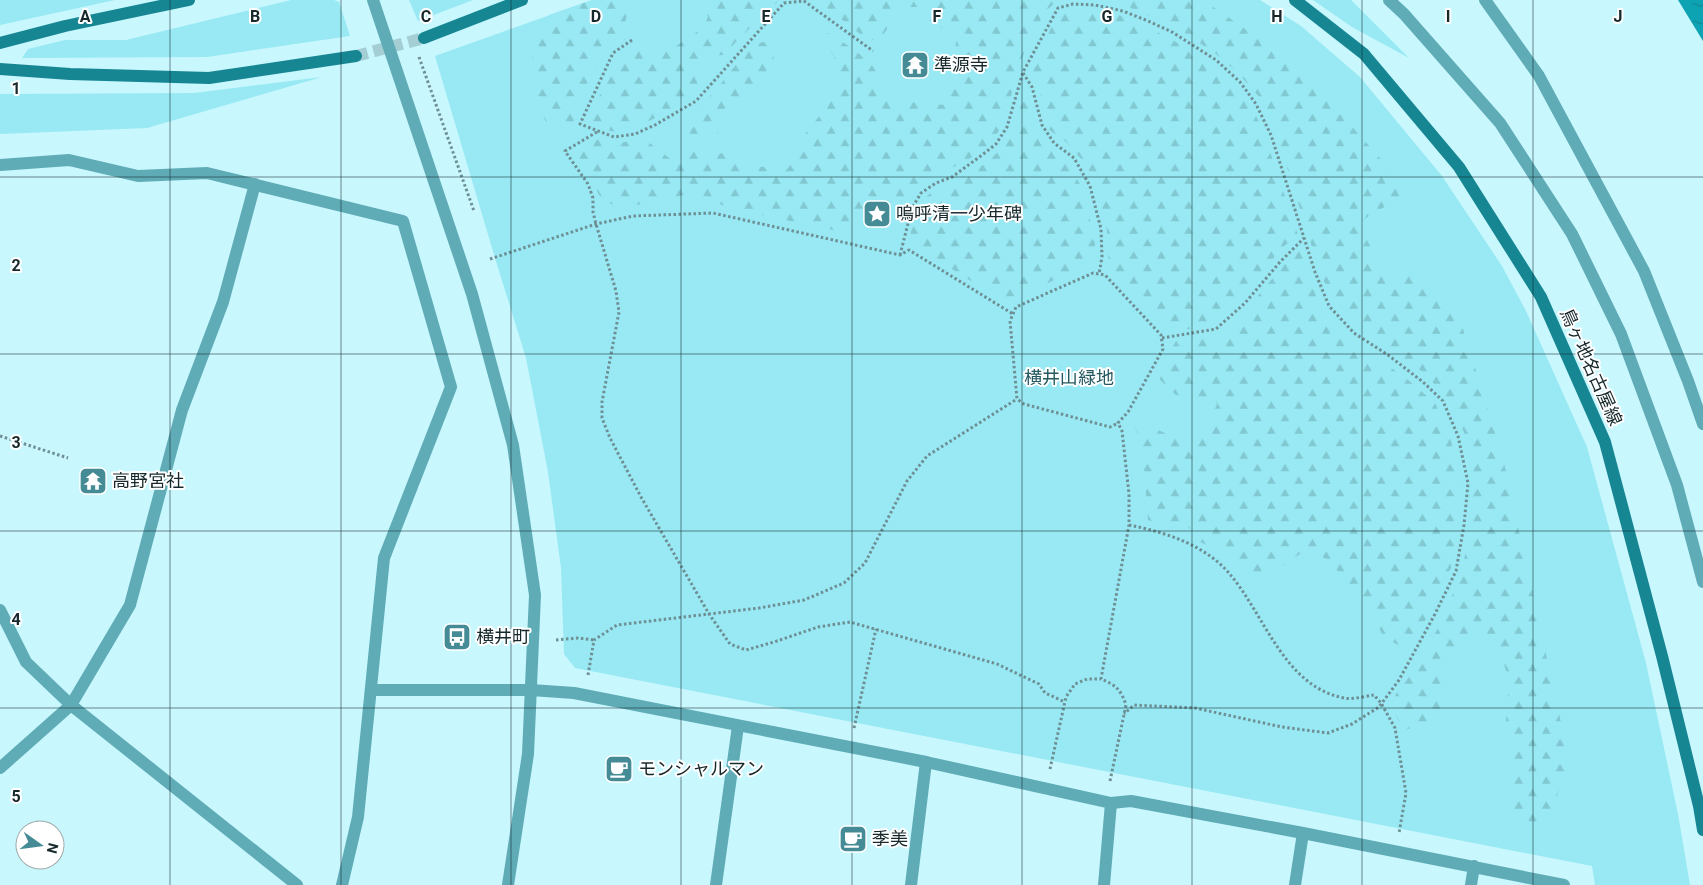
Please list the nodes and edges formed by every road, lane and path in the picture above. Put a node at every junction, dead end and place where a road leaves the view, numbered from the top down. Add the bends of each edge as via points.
1 (189, 0) edge
2 (373, 0) edge
3 (522, 0) edge
4 (1295, 0) edge
5 (1389, 0) edge
6 (1485, 0) edge
7 (805, 1) edge
8 (424, 38) tunnel mouth
9 (632, 40) dead end
10 (0, 43) edge
11 (873, 51) dead end
12 (418, 54) dead end
13 (356, 56) tunnel mouth
14 (0, 69) edge
15 (1023, 72) junction
16 (597, 132) junction
17 (0, 165) edge
18 (255, 184) junction
19 (474, 211) dead end
20 (596, 224) junction
21 (1304, 238) junction
22 (900, 255) junction
23 (490, 259) dead end
24 (1099, 274) junction
25 (1013, 314) junction
26 (1162, 338) junction
27 (1017, 399) junction
28 (1118, 423) junction
29 (1703, 424) edge
30 (0, 436) edge
31 (68, 458) dead end
32 (1129, 524) junction
33 (1703, 582) edge
34 (0, 610) edge
35 (709, 614) junction
36 (876, 629) junction
37 (556, 640) dead end
38 (594, 640) junction
39 (588, 676) dead end
40 (1101, 679) junction
41 (372, 690) junction
42 (531, 690) junction
43 (1064, 702) junction
44 (1381, 703) junction
45 (71, 705) junction
46 (1124, 714) junction
47 (738, 726) junction
48 (854, 729) dead end
49 (926, 762) junction
50 (0, 768) edge
51 (1050, 769) dead end
52 (1110, 781) dead end
53 (1112, 803) junction
54 (1703, 830) edge
55 (1303, 833) junction
56 (1398, 835) dead end
57 (1474, 866) junction
58 (296, 885) edge
59 (342, 885) edge
60 (508, 885) edge
61 (716, 885) edge
62 (910, 885) edge
63 (1104, 885) edge
64 (1295, 885) edge
65 (1471, 885) edge
66 (1564, 885) edge

1 - 10 main road
2 - 42 street via 472,294 512,445 535,595
3 - 8 main road
4 - 54 main road, 鳥ヶ地名古屋線 via 1364,54 1459,167 1540,297 1605,442 1662,656
5 - 33 street via 1500,123 1572,234 1621,334 1677,485
6 - 29 street via 1539,76 1644,271
7 - 11 path
7 - 16 path via 784,3 696,101 635,134 614,137
9 - 16 path via 613,53 580,124
12 - 19 path
13 - 14 main road via 209,78
15 - 21 path via 1058,8 1073,4 1123,10 1172,32 1216,60 1240,82 1256,104 1271,136
15 - 22 path via 1007,127 996,144 952,177 921,193 912,208
15 - 24 path via 1032,87 1042,126 1054,143 1074,158 1090,186 1101,229
16 - 20 path via 565,151 588,184
17 - 18 street via 69,160 138,176 207,173
18 - 41 street via 402,221 451,387 384,558
18 - 45 street via 223,302 182,410 130,605
20 - 22 path via 633,216 713,213
20 - 23 path
20 - 35 path via 619,312 602,402 602,418 632,482
21 - 26 path via 1245,303 1216,329
21 - 44 path via 1328,306 1354,333 1388,355 1444,401 1458,436 1468,483 1456,571 1399,680
22 - 25 path via 909,250
24 - 25 path via 1093,273 1016,307
24 - 26 path via 1105,275
25 - 27 path via 1010,321
26 - 28 path via 1163,349 1128,412
27 - 28 path via 1024,404 1110,427
27 - 35 path via 927,456 907,480 865,563 844,583 804,600
28 - 32 path via 1122,431 1129,494
30 - 31 path
32 - 40 path
32 - 44 path via 1177,538 1204,552 1227,571 1251,601 1280,651 1302,678 1322,692 1346,699 1374,695
34 - 45 street via 26,662
35 - 36 path via 730,644 746,650 818,627 850,622
35 - 38 path via 617,625
36 - 43 path via 997,664 1039,684 1045,693
36 - 48 path
37 - 38 path
38 - 39 path
40 - 43 path via 1086,679 1076,684
40 - 46 path via 1122,693 1126,705
41 - 42 street
41 - 59 street via 358,817
42 - 47 street via 574,693
42 - 60 street via 528,754
43 - 51 path
44 - 46 path via 1352,724 1328,733 1282,727 1195,708 1134,705
44 - 56 path via 1395,728 1406,793
45 - 50 street
45 - 58 street
46 - 52 path
47 - 49 street
47 - 61 street
49 - 53 street
49 - 62 street
53 - 55 street via 1131,801
53 - 63 street
55 - 57 street
55 - 64 street
57 - 65 street
57 - 66 street

